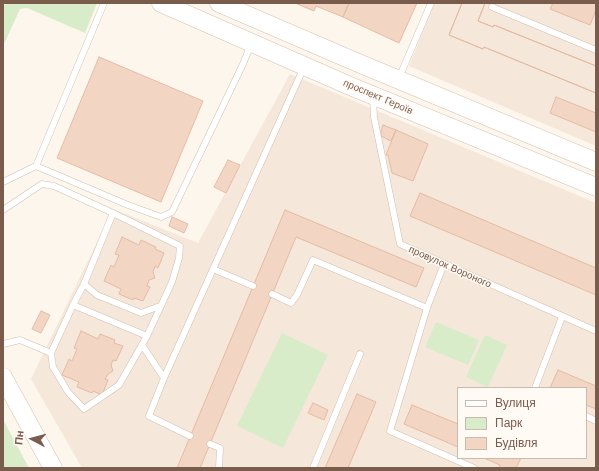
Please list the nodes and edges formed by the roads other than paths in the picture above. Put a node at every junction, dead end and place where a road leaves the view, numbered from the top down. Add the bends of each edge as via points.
1 (104, 3) edge
2 (161, 3) edge
3 (219, 3) edge
4 (431, 3) edge
5 (492, 7) dead end
6 (251, 42) junction
7 (596, 50) edge
8 (305, 66) junction
9 (398, 79) junction
10 (380, 98) junction
11 (596, 162) edge
12 (36, 166) junction
13 (3, 182) edge
14 (596, 187) edge
15 (3, 210) edge
16 (114, 213) junction
17 (444, 264) junction
18 (214, 269) junction
19 (84, 284) junction
20 (253, 286) dead end
21 (272, 294) dead end
22 (73, 305) junction
23 (160, 306) junction
24 (427, 308) junction
25 (562, 317) junction
26 (596, 332) edge
27 (146, 336) junction
28 (3, 344) edge
29 (142, 345) junction
30 (51, 353) junction
31 (360, 354) dead end
32 (3, 377) edge
33 (164, 378) junction
34 (535, 387) edge
35 (587, 416) edge
36 (596, 421) edge
37 (190, 436) dead end
38 (210, 444) dead end
39 (53, 468) edge
40 (219, 468) edge
41 (312, 468) edge
42 (474, 468) edge

1 - 12 lane
2 - 6 main road, проспект Героїв
3 - 9 main road
4 - 9 lane
5 - 7 lane
6 - 8 main road, проспект Героїв
6 - 12 lane via 243,64 172,212 161,217
8 - 10 main road, проспект Героїв
8 - 18 lane
9 - 10 main road
9 - 11 main road
10 - 14 main road, проспект Героїв
10 - 17 lane, провулок Вороного via 374,117 400,244
12 - 13 lane
15 - 16 lane via 42,184 54,186
16 - 19 lane
16 - 23 lane via 180,246 172,282
17 - 24 lane
17 - 25 lane, провулок Вороного
18 - 20 lane
18 - 33 lane
19 - 22 lane
19 - 23 lane via 97,295 141,313
21 - 24 lane via 291,303 313,260
22 - 27 lane
22 - 30 lane
23 - 27 lane
24 - 42 lane via 390,431
25 - 26 lane, провулок Вороного
25 - 34 lane
27 - 29 lane
28 - 30 lane via 20,340
29 - 30 lane via 120,385 84,410 68,392 53,368
29 - 33 lane
31 - 41 lane
32 - 39 main road
33 - 37 lane via 149,416
35 - 36 lane
38 - 40 lane via 220,448

